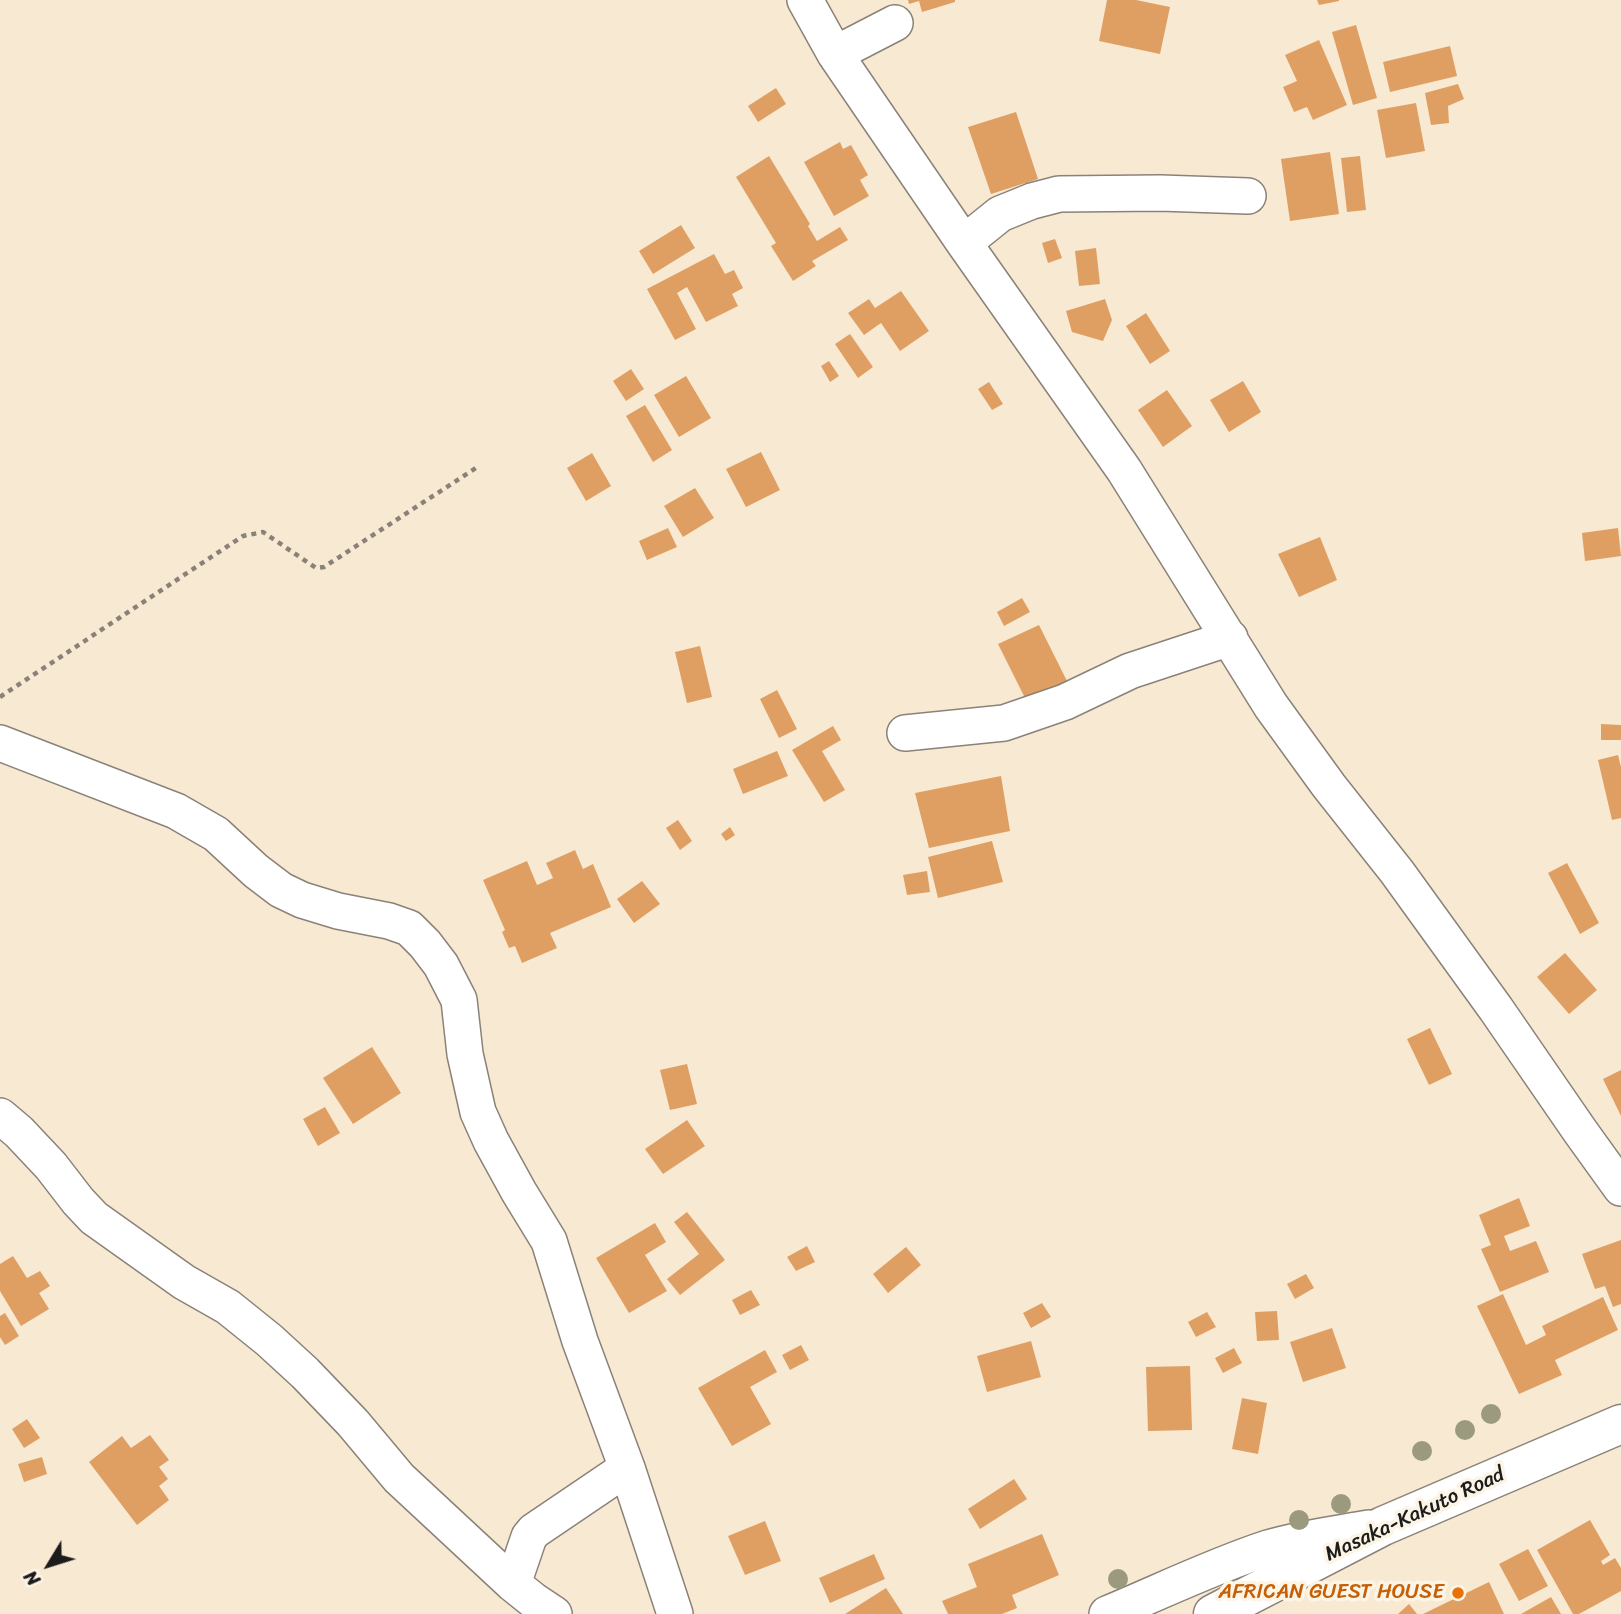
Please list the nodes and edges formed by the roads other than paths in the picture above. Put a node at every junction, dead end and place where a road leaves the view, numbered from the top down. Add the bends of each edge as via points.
1 (805, 0) edge
2 (895, 23) dead end
3 (835, 54) junction
4 (1248, 196) dead end
5 (964, 243) junction
6 (1230, 638) junction
7 (905, 733) dead end
8 (0, 743) edge
9 (0, 1116) edge
10 (1621, 1188) edge
11 (1621, 1424) edge
12 (626, 1468) junction
13 (1383, 1525) junction
14 (513, 1584) junction
15 (554, 1614) edge
16 (675, 1614) edge
17 (1107, 1614) edge
18 (1213, 1614) edge

1 - 3 street
2 - 3 street
3 - 5 street
4 - 5 street via 1059,194 1000,214
5 - 6 street via 1124,470
6 - 7 street via 1130,671 1065,702 1004,723
6 - 10 street via 1271,706 1496,1009
8 - 12 street via 176,811 216,834 281,890 338,911 409,928 425,944 458,1000 478,1112 549,1241
9 - 14 street via 51,1166 94,1218 184,1282 228,1307 269,1340 353,1423 399,1478
11 - 13 highway, Masaka-Kakuto Road
12 - 14 street via 534,1531
12 - 16 street
13 - 17 street via 1267,1549
13 - 18 highway, Masaka-Kakuto Road
14 - 15 street

